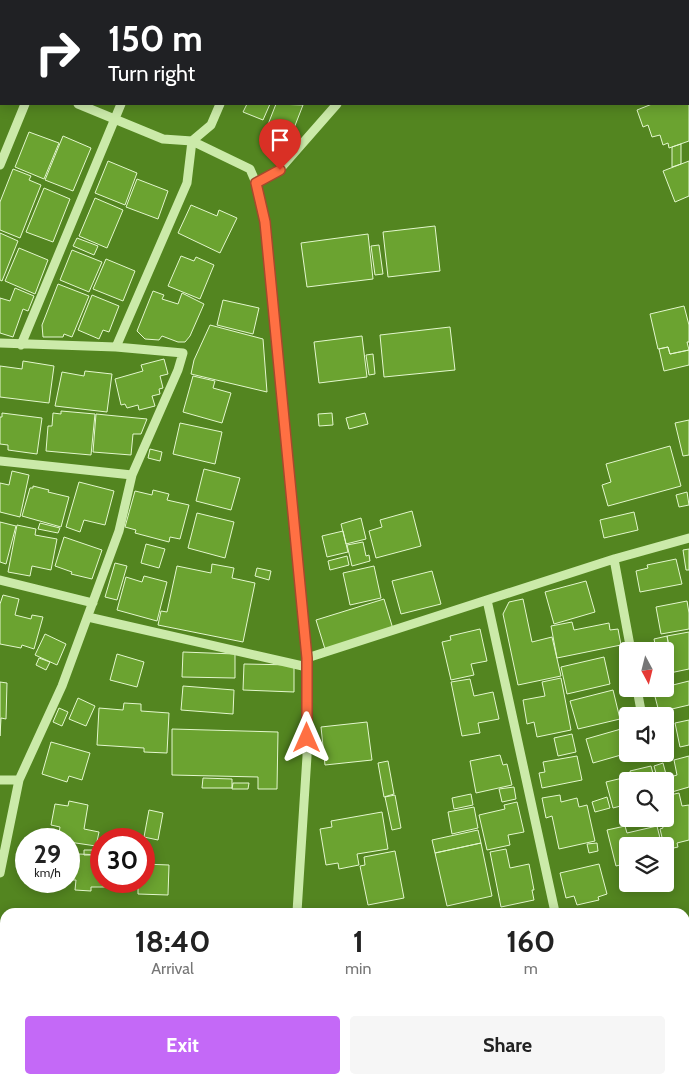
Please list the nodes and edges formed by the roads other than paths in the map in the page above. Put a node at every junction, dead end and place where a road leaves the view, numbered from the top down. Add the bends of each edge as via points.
1 (25, 105) edge
2 (80, 105) edge
3 (122, 105) edge
4 (220, 105) edge
5 (336, 105) edge
6 (115, 119) junction
7 (192, 141) junction
8 (0, 165) edge
9 (256, 183) junction
10 (0, 343) edge
11 (21, 345) junction
12 (116, 347) junction
13 (0, 462) edge
14 (132, 475) junction
15 (689, 538) edge
16 (614, 559) junction
17 (0, 580) edge
18 (487, 600) junction
19 (93, 603) junction
20 (88, 617) junction
21 (629, 642) edge
22 (307, 662) junction
23 (0, 780) edge
24 (19, 780) junction
25 (0, 873) edge
26 (297, 908) edge
27 (554, 908) edge

1 - 8 street
2 - 6 street
3 - 6 street
4 - 7 street via 211,126
5 - 9 street via 280,170
6 - 7 street via 164,139
6 - 11 street
7 - 9 street via 250,169
7 - 12 street via 187,183
9 - 22 street via 265,222
10 - 11 street
11 - 12 street
12 - 14 street via 182,353 178,370
13 - 14 street
14 - 19 street via 118,531
15 - 16 street
16 - 18 street
16 - 21 street
17 - 19 street
18 - 22 street
18 - 27 street
19 - 20 street
20 - 22 street
20 - 24 street via 62,686
22 - 26 street via 307,756
23 - 24 street
24 - 25 street

